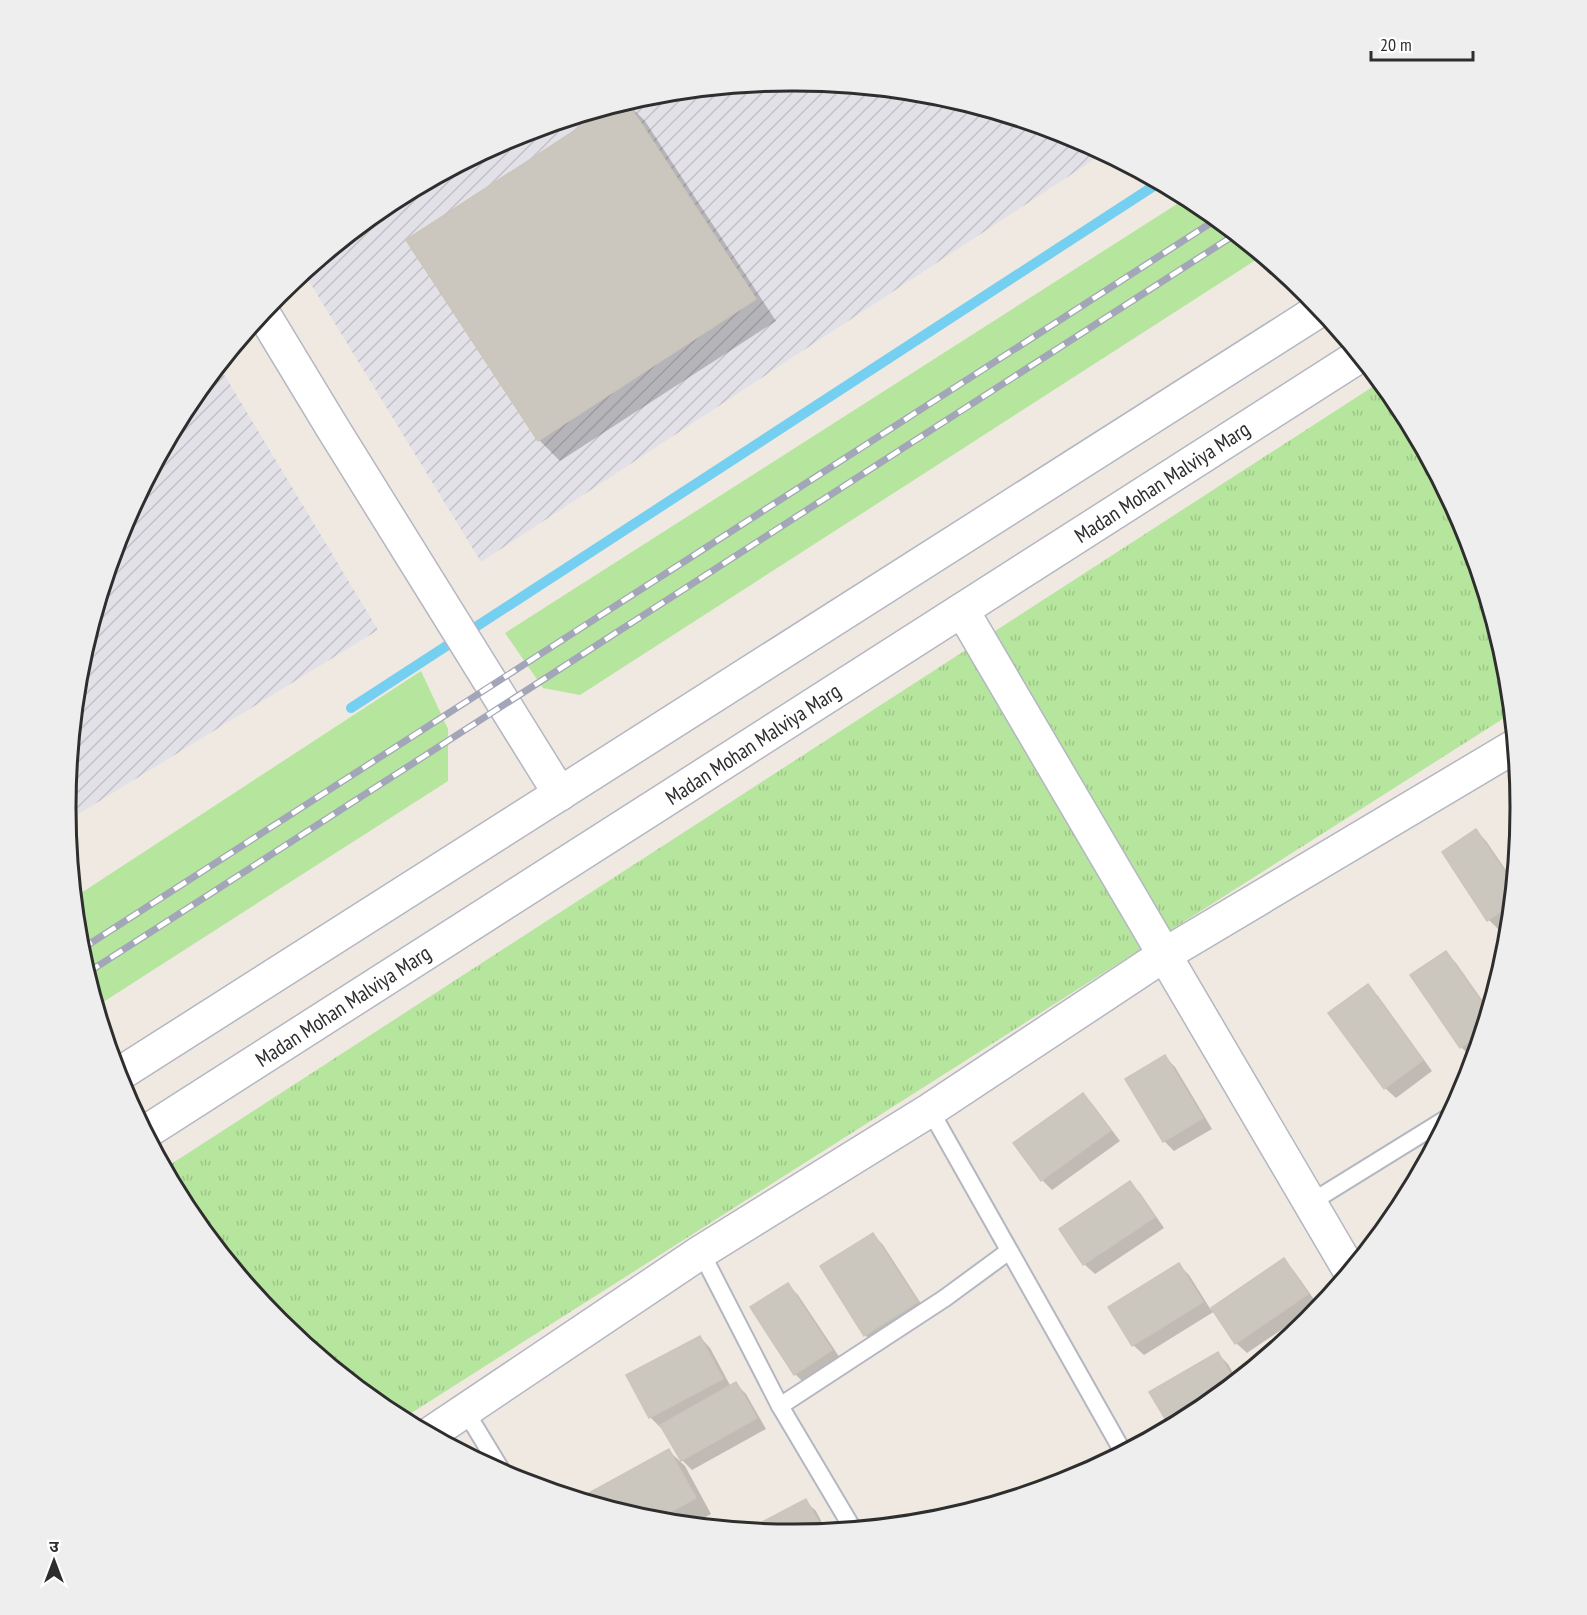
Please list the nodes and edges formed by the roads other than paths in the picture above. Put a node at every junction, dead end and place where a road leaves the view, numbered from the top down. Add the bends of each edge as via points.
1 (1313, 314) edge
2 (268, 321) edge
3 (1353, 360) edge
4 (962, 610) junction
5 (1508, 750) edge
6 (560, 794) junction
7 (1164, 955) junction
8 (126, 1070) edge
9 (930, 1110) junction
10 (1437, 1124) edge
11 (152, 1128) edge
12 (1310, 1203) junction
13 (1009, 1251) junction
14 (701, 1252) junction
15 (1346, 1264) edge
16 (780, 1406) junction
17 (466, 1412) junction
18 (438, 1429) edge
19 (1120, 1446) edge
20 (494, 1459) edge
21 (849, 1522) edge

1 - 6 main road
2 - 6 main road
3 - 4 main road, Madan Mohan Malviya Marg
4 - 7 main road
4 - 11 main road, Madan Mohan Malviya Marg
5 - 7 main road
6 - 8 main road
7 - 9 main road
7 - 12 main road
9 - 13 lane
9 - 14 main road
10 - 12 lane
12 - 15 main road
13 - 16 lane via 945,1298
13 - 19 lane
14 - 16 lane
14 - 17 main road
16 - 21 lane
17 - 18 main road
17 - 20 lane

